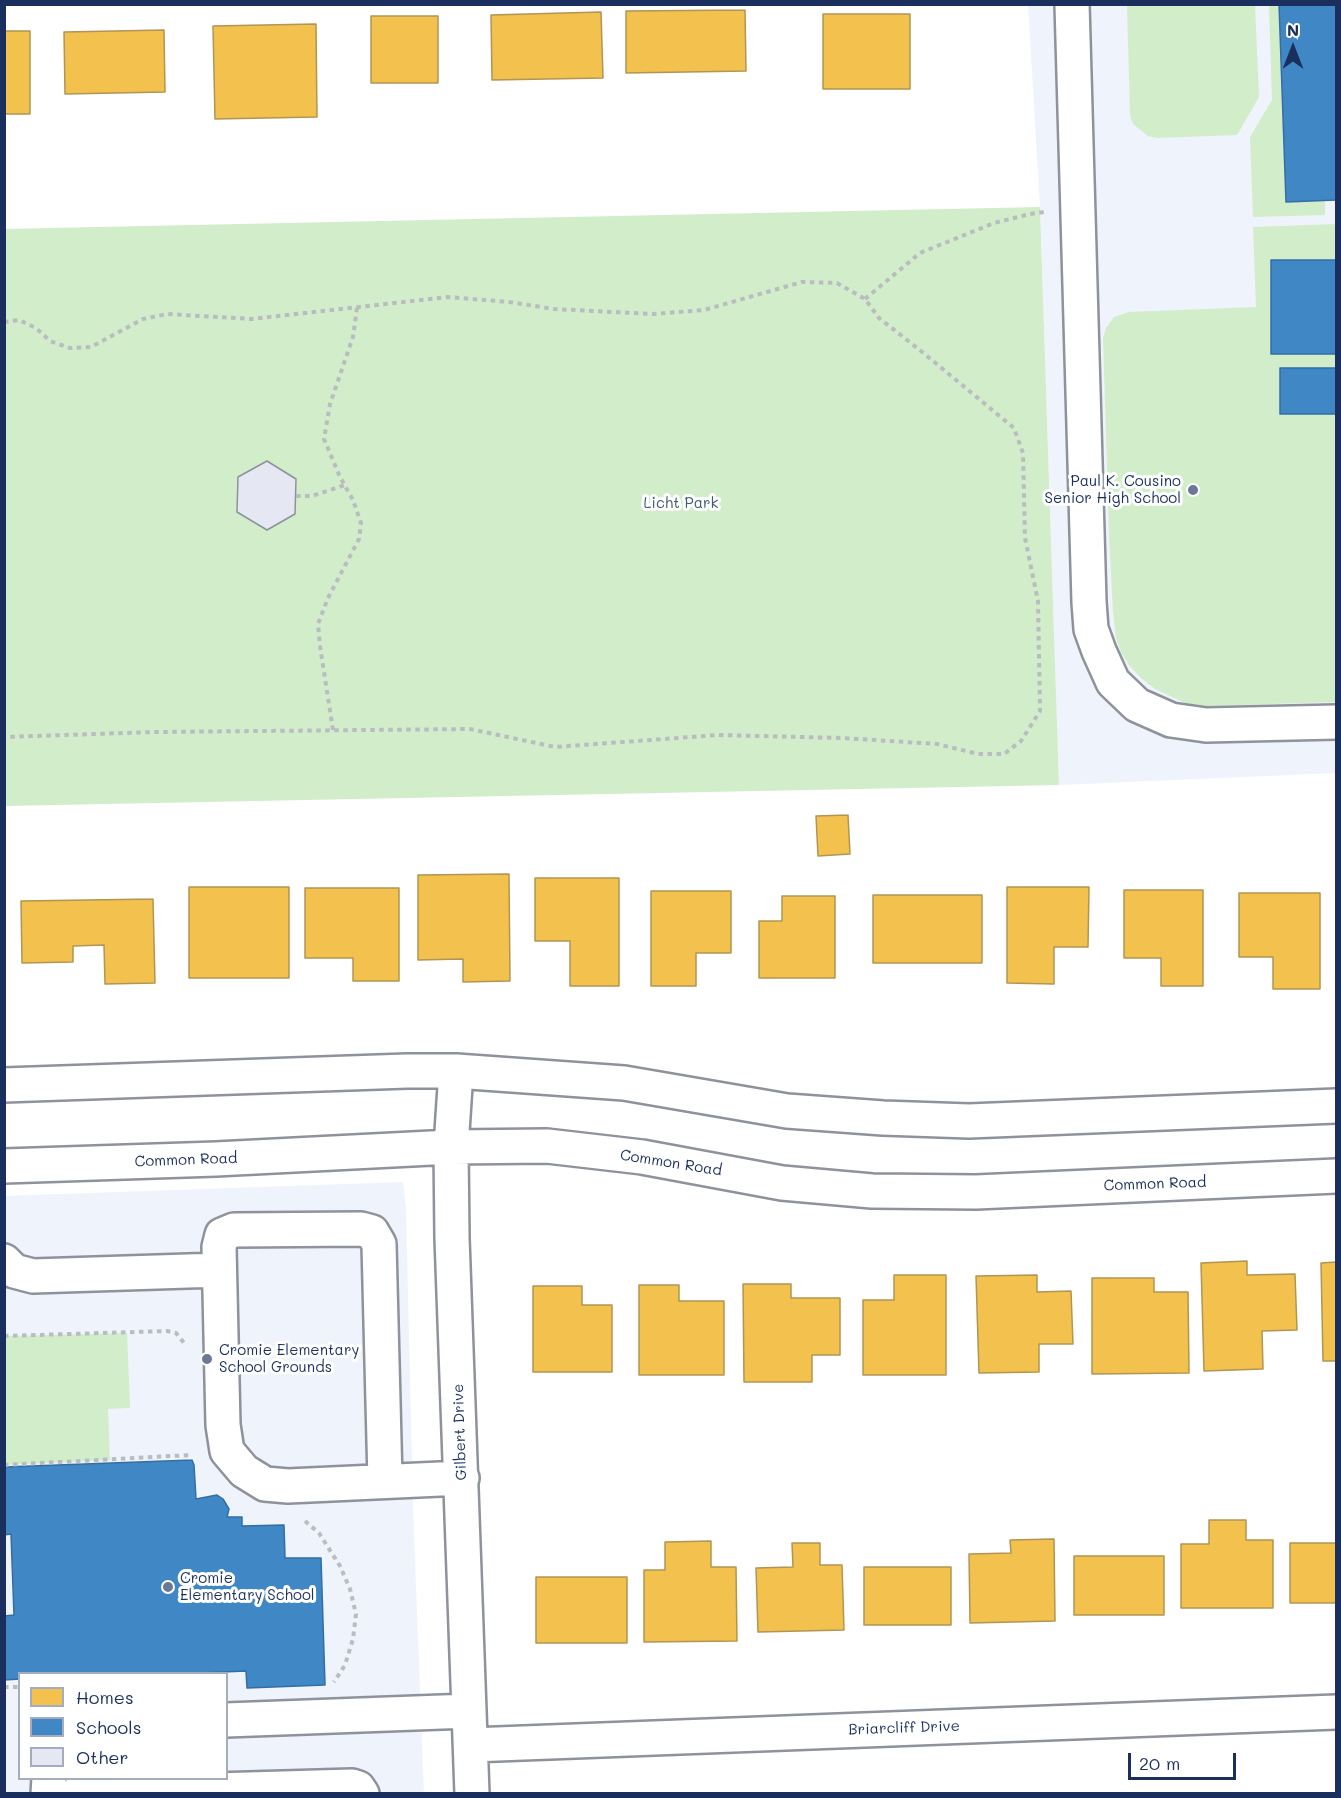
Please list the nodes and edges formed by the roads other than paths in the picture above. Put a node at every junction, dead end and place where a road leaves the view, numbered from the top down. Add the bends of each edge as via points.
1 (1072, 4) edge
2 (1336, 722) edge
3 (456, 1071) junction
4 (4, 1085) edge
5 (1336, 1106) edge
6 (451, 1147) junction
7 (4, 1166) edge
8 (1336, 1176) edge
9 (4, 1261) edge
10 (219, 1270) junction
11 (462, 1478) junction
12 (385, 1481) junction
13 (469, 1711) junction
14 (1336, 1712) edge
15 (228, 1720) edge
16 (471, 1745) junction
17 (76, 1794) edge
18 (362, 1794) edge
19 (472, 1794) edge

1 - 2 street via 1091,629 1113,682 1137,705 1171,720 1206,725
3 - 4 street
3 - 5 street via 624,1083 787,1111 883,1118 969,1121
3 - 6 street, Gilbert Drive
6 - 7 street, Common Road
6 - 8 street, Common Road via 548,1146 642,1157 783,1183 872,1191 976,1192
6 - 11 street, Gilbert Drive
9 - 10 street via 14,1271 33,1276
10 - 12 street via 227,1451 244,1471 265,1484
10 - 12 street via 222,1235 234,1230 372,1232 379,1244
11 - 12 street
11 - 13 street, Gilbert Drive
13 - 15 street
13 - 16 street, Gilbert Drive
14 - 16 street, Briarcliff Drive
16 - 19 street, Gilbert Drive
17 - 18 street via 352,1786

